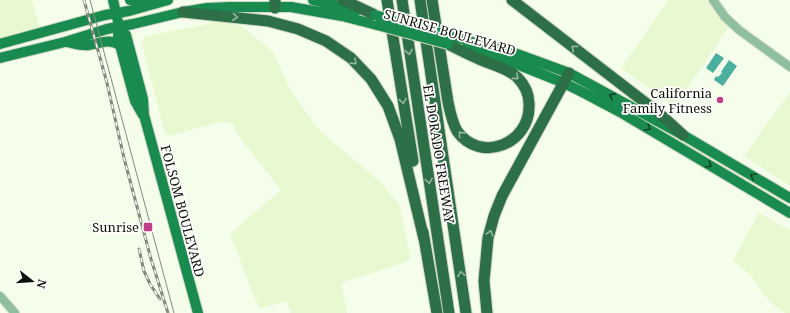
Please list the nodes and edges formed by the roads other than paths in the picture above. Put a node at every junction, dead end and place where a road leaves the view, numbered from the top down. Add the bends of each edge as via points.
1 (113, 0) edge
2 (130, 0) edge
3 (168, 0) edge
4 (313, 0) edge
5 (343, 0) edge
6 (387, 0) edge
7 (402, 0) edge
8 (420, 0) edge
9 (432, 0) edge
10 (512, 0) edge
11 (713, 0) edge
12 (156, 3) junction
13 (275, 4) edge
14 (182, 12) junction
15 (116, 14) junction
16 (376, 20) junction
17 (120, 26) junction
18 (449, 40) junction
19 (65, 42) junction
20 (0, 44) edge
21 (120, 46) junction
22 (0, 58) edge
23 (790, 67) edge
24 (567, 78) junction
25 (144, 115) junction
26 (683, 135) junction
27 (790, 198) edge
28 (790, 213) edge
29 (424, 239) junction
30 (0, 296) edge
31 (15, 313) edge
32 (198, 313) edge
33 (437, 313) edge
34 (449, 313) edge
35 (466, 313) edge
36 (487, 313) edge

1 - 15 main road, FOLSOM BOULEVARD
2 - 12 main road
3 - 12 main road
4 - 16 main road, SUNRISE BOULEVARD
5 - 16 highway
6 -> 29 highway
7 -> 34 highway, EL DORADO FREEWAY
35 -> 8 highway, EL DORADO FREEWAY
18 -> 9 highway via 481,60 504,69 516,77 524,87 530,110 522,131 514,139 498,146 481,146 472,144 455,127 448,102
26 -> 10 highway via 660,114
11 - 23 street via 725,17 739,30
12 - 15 main road
13 - 14 main road, SUNRISE BOULEVARD
13 - 16 main road, SUNRISE BOULEVARD
14 - 17 main road, SUNRISE BOULEVARD
14 -> 29 highway via 268,21 298,29 326,41 351,58 371,79 388,106 400,139
15 - 17 main road, FOLSOM BOULEVARD
15 - 20 main road
16 - 18 main road, SUNRISE BOULEVARD, bridge
17 - 19 main road, SUNRISE BOULEVARD
17 - 21 main road, FOLSOM BOULEVARD
17 - 25 main road, FOLSOM BOULEVARD via 126,35 143,99
18 - 24 main road, SUNRISE BOULEVARD via 517,54
19 - 21 main road via 85,45 108,41
19 - 22 main road, SUNRISE BOULEVARD
21 - 25 main road, FOLSOM BOULEVARD via 135,101
26 -> 24 main road, SUNRISE BOULEVARD
24 -> 28 main road, SUNRISE BOULEVARD
36 -> 24 highway via 484,281 488,238 494,216 502,196
25 - 32 main road, FOLSOM BOULEVARD
27 -> 26 main road, SUNRISE BOULEVARD
29 - 33 highway
30 - 31 street

